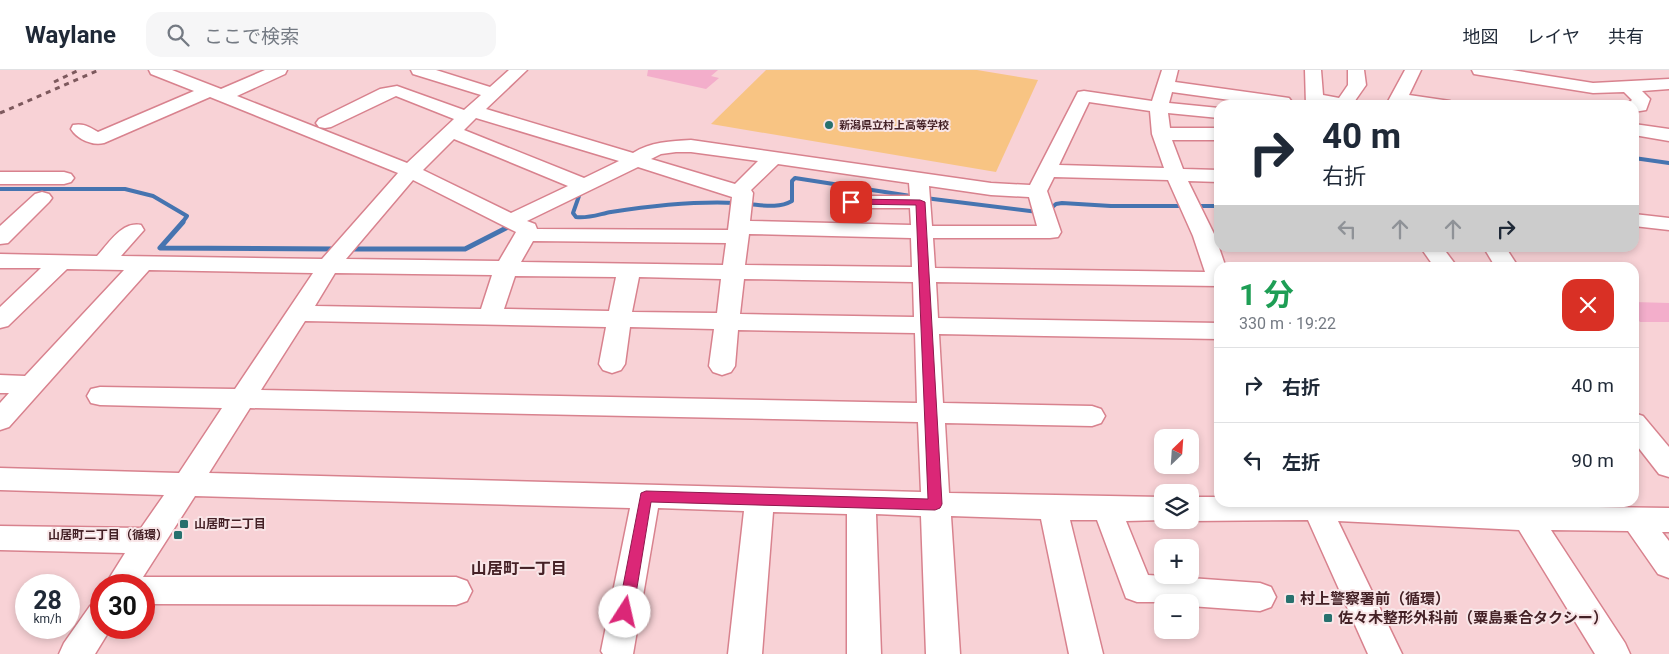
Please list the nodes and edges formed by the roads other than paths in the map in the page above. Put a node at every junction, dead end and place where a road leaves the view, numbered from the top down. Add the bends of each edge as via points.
1 (279, 70) edge
2 (419, 70) edge
3 (519, 70) edge
4 (1313, 70) edge
5 (1356, 70) edge
6 (1413, 70) edge
7 (1480, 70) edge
8 (171, 72) edge
9 (1167, 78) edge
10 (1669, 84) edge
11 (1628, 86) junction
12 (215, 93) junction
13 (492, 93) junction
14 (1273, 100) edge
15 (1315, 100) edge
16 (1347, 100) edge
17 (1398, 100) edge
18 (1639, 106) edge
19 (1159, 107) junction
20 (1214, 112) edge
21 (463, 120) junction
22 (325, 123) dead end
23 (80, 129) dead end
24 (1639, 131) edge
25 (1162, 134) junction
26 (1214, 134) edge
27 (1669, 135) edge
28 (773, 158) junction
29 (635, 162) junction
30 (410, 171) junction
31 (1047, 172) junction
32 (1176, 176) junction
33 (1214, 176) edge
34 (0, 178) edge
35 (64, 178) dead end
36 (586, 186) junction
37 (920, 190) junction
38 (1037, 191) junction
39 (738, 192) junction
40 (42, 198) dead end
41 (851, 202) dead end
42 (510, 221) junction
43 (1639, 221) edge
44 (1669, 224) edge
45 (133, 230) dead end
46 (738, 232) junction
47 (922, 232) junction
48 (526, 235) junction
49 (1211, 236) edge
50 (0, 238) edge
51 (0, 261) edge
52 (61, 262) junction
53 (103, 262) junction
54 (1216, 262) edge
55 (143, 263) junction
56 (329, 265) junction
57 (506, 268) junction
58 (629, 270) junction
59 (733, 272) junction
60 (923, 275) junction
61 (1214, 279) edge
62 (298, 313) junction
63 (490, 316) junction
64 (618, 318) junction
65 (0, 320) edge
66 (726, 320) junction
67 (926, 324) junction
68 (1214, 331) edge
69 (612, 364) dead end
70 (722, 366) dead end
71 (0, 384) edge
72 (32, 385) junction
73 (100, 396) dead end
74 (243, 398) junction
75 (930, 413) junction
76 (1092, 416) dead end
77 (0, 420) edge
78 (1639, 429) edge
79 (1669, 466) edge
80 (0, 480) edge
81 (187, 484) junction
82 (646, 496) junction
83 (760, 500) junction
84 (861, 502) junction
85 (935, 504) junction
86 (1252, 507) edge
87 (1316, 507) edge
88 (1348, 507) edge
89 (1053, 508) junction
90 (1107, 509) junction
91 (1154, 509) edge
92 (1199, 509) edge
93 (1527, 518) junction
94 (1636, 519) junction
95 (1669, 520) edge
96 (0, 538) edge
97 (150, 541) junction
98 (1669, 565) edge
99 (128, 574) edge
100 (155, 590) edge
101 (456, 590) dead end
102 (1260, 596) dead end
103 (90, 633) edge
104 (618, 651) dead end
105 (76, 654) edge
106 (745, 654) edge
107 (864, 654) edge
108 (944, 654) edge
109 (1086, 654) edge
110 (1385, 654) edge
111 (1613, 654) edge

1 - 12 street
2 - 13 street
3 - 13 street
4 - 15 street
5 - 16 street via 1357,85
6 - 17 street
7 - 11 street via 1592,88
8 - 12 street
9 - 14 street
9 - 19 street
10 - 11 street
11 - 18 street via 1641,99
12 - 23 street via 97,139
12 - 30 street
13 - 21 street
19 - 20 street
19 - 25 street
19 - 31 street via 1084,96
21 - 22 street via 397,91 386,93
21 - 29 street
21 - 30 street
21 - 36 street
24 - 27 street
25 - 26 street
25 - 32 street
28 - 29 street via 691,146 669,146 642,154
28 - 37 street
28 - 39 street
29 - 36 street
29 - 39 street
30 - 42 street
30 - 56 street
31 - 32 street
31 - 38 street
32 - 33 street
32 - 49 street
34 - 35 street
36 - 42 street
37 - 38 street
37 - 41 street
37 - 47 street
38 - 47 street via 1050,232
39 - 46 street via 743,194
40 - 50 street
42 - 48 street via 528,229
43 - 44 street
45 - 53 street
46 - 47 street
46 - 48 street
46 - 59 street
47 - 60 street
48 - 57 street
49 - 54 street
51 - 52 street
52 - 53 street
52 - 65 street
53 - 55 street
55 - 56 street
55 - 72 street
56 - 57 street
56 - 62 street
57 - 58 street
57 - 63 street
58 - 59 street
58 - 64 street
59 - 60 street
59 - 66 street
60 - 61 street
60 - 67 street
62 - 63 street
62 - 74 street
63 - 64 street
64 - 66 street
64 - 69 street
66 - 67 street
66 - 70 street
67 - 68 street
67 - 75 street
71 - 72 street
72 - 77 street
73 - 74 street
74 - 75 street
74 - 81 street
75 - 76 street
75 - 85 street
78 - 79 street
80 - 81 street
81 - 82 street
81 - 97 street
82 - 83 street
82 - 104 street
83 - 84 street
83 - 106 street
84 - 85 street
84 - 107 street
85 - 89 street
85 - 108 street
86 - 92 street
87 - 110 street
88 - 93 street
89 - 90 street
89 - 109 street
90 - 91 street
90 - 102 street via 1136,588
93 - 94 street
93 - 111 street
94 - 95 street
94 - 98 street
96 - 97 street
97 - 99 street
100 - 101 street
103 - 105 street

